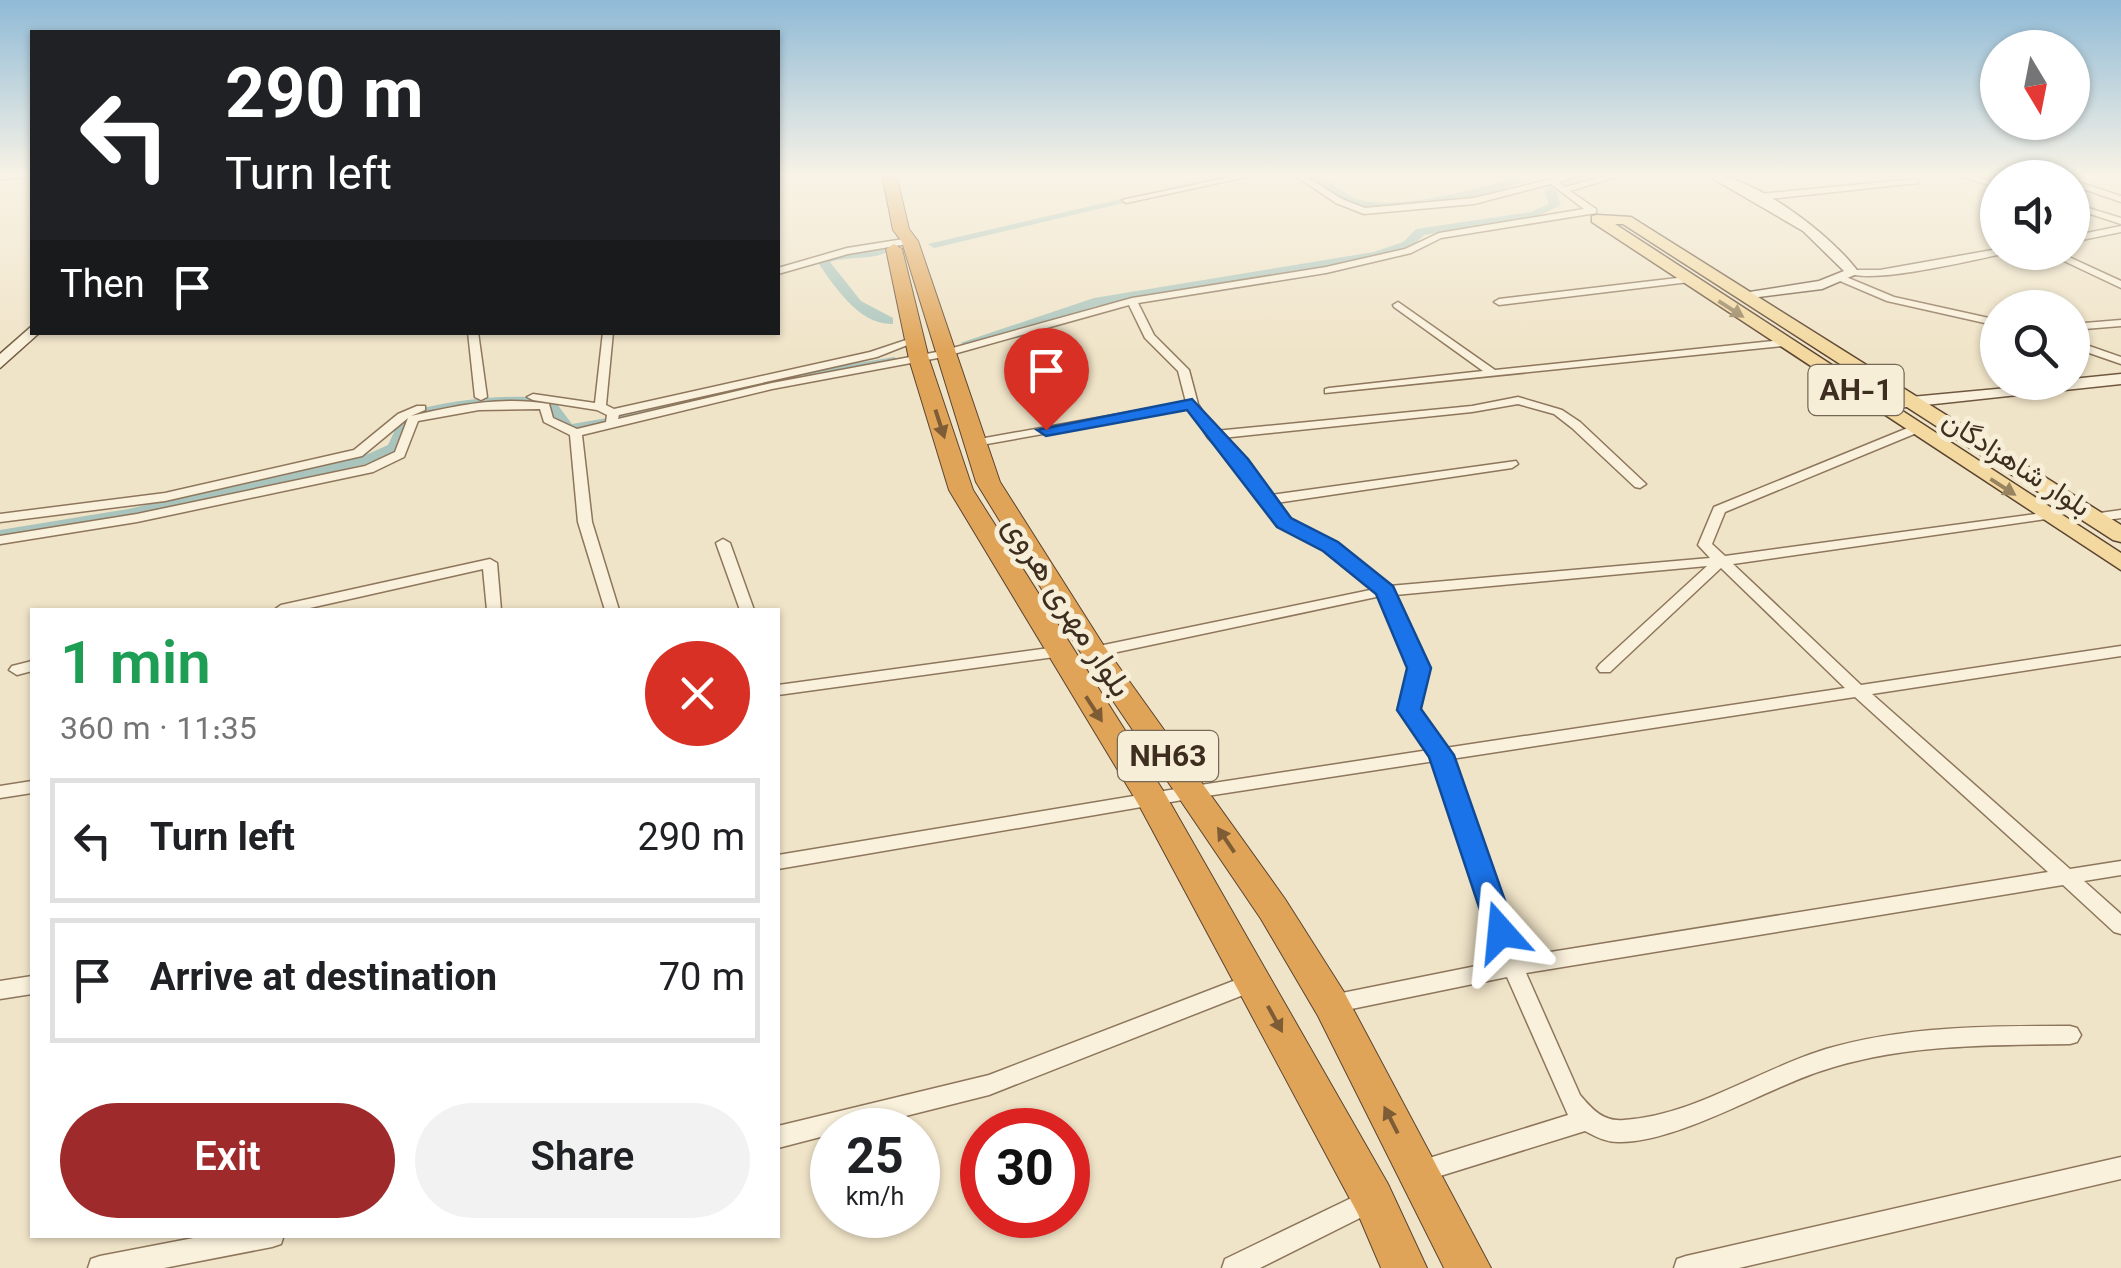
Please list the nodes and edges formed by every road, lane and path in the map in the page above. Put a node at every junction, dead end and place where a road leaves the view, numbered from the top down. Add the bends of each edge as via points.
1 (900, 233) edge
2 (1458, 233) edge
3 (1615, 233) edge
4 (1647, 233) edge
5 (1812, 233) edge
6 (901, 238) junction
7 (1980, 255) edge
8 (1290, 263) dead end
9 (780, 270) edge
10 (2088, 270) edge
11 (1302, 273) junction
12 (1847, 276) junction
13 (1686, 280) junction
14 (2121, 286) edge
15 (1748, 296) junction
16 (1132, 301) junction
17 (1499, 302) dead end
18 (1398, 305) dead end
19 (30, 317) edge
20 (1980, 319) edge
21 (2121, 323) edge
22 (2090, 326) edge
23 (32, 335) edge
24 (473, 335) edge
25 (608, 335) edge
26 (1783, 342) junction
27 (0, 346) edge
28 (2090, 350) edge
29 (926, 351) junction
30 (2121, 361) edge
31 (0, 363) edge
32 (1492, 372) junction
33 (2121, 379) edge
34 (1329, 392) dead end
35 (481, 397) junction
36 (1913, 400) junction
37 (1192, 404) junction
38 (1879, 406) junction
39 (608, 416) junction
40 (1915, 429) junction
41 (576, 433) junction
42 (1212, 435) junction
43 (974, 444) junction
44 (1512, 464) dead end
45 (1640, 484) dead end
46 (1267, 500) junction
47 (2121, 514) edge
48 (2046, 515) junction
49 (0, 518) edge
50 (2093, 518) junction
51 (2121, 535) edge
52 (0, 540) edge
53 (723, 543) dead end
54 (1721, 561) junction
55 (2121, 563) edge
56 (1386, 591) junction
57 (290, 608) edge
58 (494, 608) edge
59 (611, 608) edge
60 (746, 608) edge
61 (1058, 652) junction
62 (1094, 652) junction
63 (2121, 652) edge
64 (1605, 668) dead end
65 (780, 690) edge
66 (1859, 692) junction
67 (1441, 755) junction
68 (30, 788) edge
69 (0, 792) edge
70 (1194, 792) junction
71 (1154, 802) junction
72 (780, 862) edge
73 (2121, 868) edge
74 (2063, 878) junction
75 (2121, 926) edge
76 (1513, 967) junction
77 (1254, 982) junction
78 (30, 985) edge
79 (0, 990) edge
80 (1331, 1004) junction
81 (2070, 1034) dead end
82 (1586, 1120) junction
83 (780, 1136) edge
84 (2121, 1168) edge
85 (1418, 1172) junction
86 (1373, 1199) junction
87 (256, 1238) edge
88 (1758, 1260) edge
89 (100, 1268) edge
90 (1234, 1268) edge
91 (1404, 1268) edge
92 (1468, 1268) edge
93 (1686, 1268) edge

1 - 6 highway, بلوار مهری هروی / NH63
2 - 11 street
3 - 13 main road, بلوار شاهزادگان / AH-1
4 - 15 main road, بلوار شاهزادگان / AH-1
5 - 12 main road
6 - 9 street
6 - 29 highway, بلوار مهری هروی / NH63
7 - 12 street
8 - 11 street
10 - 14 street
11 - 16 street
12 - 15 main road
12 - 20 street via 1892,299
13 - 17 street
13 -> 26 main road, بلوار شاهزادگان / AH-1
15 - 36 main road, بلوار شاهزادگان / AH-1
16 - 29 street
16 - 37 street via 1150,336 1183,370
18 - 32 street
19 - 27 main road
21 - 22 street
23 - 31 main road
24 - 35 street
25 - 39 street
26 - 32 street
26 - 38 main road, بلوار شاهزادگان / AH-1
28 - 30 street
29 - 39 street
29 - 39 street via 874,355
29 - 43 highway, بلوار مهری هروی / NH63
29 -> 61 highway, بلوار مهری هروی / NH63 via 962,490
32 - 34 street
33 - 36 main road
35 - 39 street via 538,397
35 - 49 street via 409,411 358,453 165,497
36 - 38 main road
36 - 50 main road, بلوار شاهزادگان / AH-1
37 - 42 street
37 - 43 street
38 - 40 main road, بلوار شاهزادگان / AH-1
39 - 41 street
40 -> 48 main road, بلوار شاهزادگان / AH-1
40 - 54 street via 1719,510 1705,544
41 - 52 street via 548,420 545,406 444,410 413,419 400,454 369,469
41 - 59 street via 585,522
42 - 45 street via 1518,400 1576,424
42 - 46 street
43 - 62 highway, بلوار مهری هروی / NH63 via 988,482
44 - 46 street
46 - 56 street via 1284,522 1331,546
47 - 50 street
48 - 54 street
48 - 55 main road, بلوار شاهزادگان / AH-1
50 - 51 main road, بلوار شاهزادگان / AH-1
53 - 60 street
54 - 56 street
54 - 64 street
54 - 66 street
56 - 62 street
56 - 67 street via 1419,668 1409,710
57 - 58 street via 490,563
61 - 65 street
61 -> 71 highway, بلوار مهری هروی / NH63
62 - 70 highway, بلوار مهری هروی / NH63
63 - 66 street
66 - 67 street
66 - 74 street
67 - 70 street
67 - 76 street
68 - 69 street
70 - 71 street
80 -> 70 highway, بلوار مهری هروی / NH63
71 - 72 street
71 - 77 highway, بلوار مهری هروی / NH63
73 - 74 street
74 - 75 street
74 - 76 street
76 - 80 street
76 - 82 street
77 - 83 street via 989,1085
77 -> 86 highway, بلوار مهری هروی / NH63
78 - 79 street
85 -> 80 highway, بلوار مهری هروی / NH63
81 - 82 street via 1912,1041 1793,1070 1733,1099 1629,1132 1608,1132
82 - 85 street
84 - 88 street
85 - 92 highway, بلوار مهری هروی / NH63
86 - 90 street
86 - 91 highway, بلوار مهری هروی / NH63
87 - 89 street
88 - 93 street

